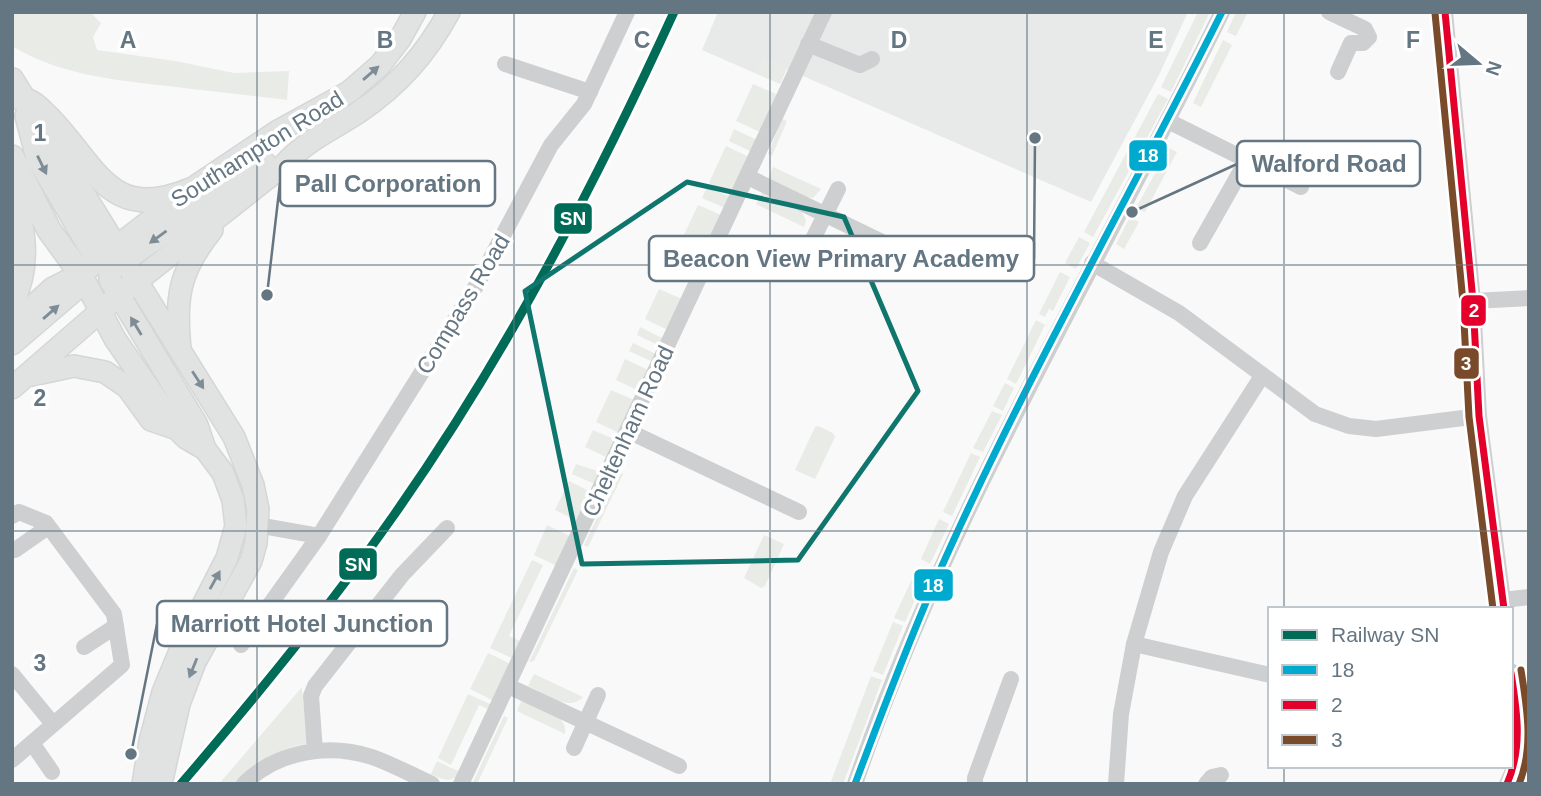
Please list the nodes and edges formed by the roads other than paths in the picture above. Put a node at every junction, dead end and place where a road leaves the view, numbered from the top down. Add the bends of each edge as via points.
1 (415, 12) edge
2 (449, 12) edge
3 (627, 12) edge
4 (824, 12) edge
5 (1222, 12) edge
6 (1329, 12) edge
7 (1445, 12) edge
8 (808, 44) junction
9 (872, 59) dead end
10 (505, 64) dead end
11 (1338, 72) dead end
12 (18, 90) edge
13 (590, 93) junction
14 (1168, 121) junction
15 (298, 149) junction
16 (12, 157) edge
17 (1247, 160) junction
18 (12, 176) edge
19 (748, 177) junction
20 (1301, 187) dead end
21 (838, 189) dead end
22 (190, 190) junction
23 (234, 204) junction
24 (825, 214) junction
25 (812, 241) dead end
26 (1200, 243) dead end
27 (913, 257) dead end
28 (1092, 263) junction
29 (102, 274) junction
30 (136, 281) junction
31 (1529, 298) edge
32 (1473, 301) junction
33 (12, 302) edge
34 (98, 307) junction
35 (12, 325) edge
36 (12, 344) edge
37 (181, 354) junction
38 (1262, 376) junction
39 (19, 382) edge
40 (1479, 416) junction
41 (177, 429) junction
42 (628, 431) junction
43 (205, 449) junction
44 (799, 512) dead end
45 (12, 516) edge
46 (257, 525) junction
47 (48, 527) junction
48 (447, 528) dead end
49 (319, 536) junction
50 (15, 550) dead end
51 (1529, 597) edge
52 (1503, 604) edge
53 (116, 626) junction
54 (1134, 644) junction
55 (242, 645) dead end
56 (84, 647) dead end
57 (12, 674) edge
58 (1268, 675) edge
59 (1011, 679) dead end
60 (508, 686) junction
61 (1513, 687) edge
62 (598, 695) dead end
63 (586, 722) junction
64 (53, 724) junction
65 (32, 743) junction
66 (574, 748) dead end
67 (315, 751) junction
68 (1523, 755) edge
69 (12, 760) edge
70 (679, 766) dead end
71 (52, 772) dead end
72 (1221, 775) dead end
73 (143, 784) edge
74 (161, 784) edge
75 (244, 784) edge
76 (432, 784) edge
77 (461, 784) edge
78 (855, 784) edge
79 (975, 784) edge
80 (1116, 784) edge
81 (1206, 784) edge
82 (1507, 784) edge

22 -> 1 main road, Southampton Road via 278,131 349,92 380,65
2 - 15 main road, Southampton Road via 424,53 390,90
3 - 13 street, Compass Road
4 - 8 street, Cheltenham Road
5 - 14 street
6 - 11 street via 1365,29 1369,37 1352,43
7 - 32 street
8 - 9 street via 860,65
8 - 19 street, Cheltenham Road
10 - 13 street
12 - 22 highway via 114,191 144,200
12 -> 29 highway via 38,158
13 - 49 street, Compass Road via 551,145 476,286
14 - 17 street
14 - 28 street
15 - 23 main road, Southampton Road
15 -> 29 main road via 281,153
16 - 29 highway via 49,230
17 - 20 street
17 - 26 street
18 - 33 highway via 25,253
19 - 24 street
19 - 42 street, Cheltenham Road
21 - 24 street
22 - 29 main road, Southampton Road
23 - 30 main road, Southampton Road
23 - 37 main road via 184,274 177,309
24 - 25 street
24 - 27 street
28 - 38 street via 1179,313
28 - 78 street via 941,569
29 - 30 main road
29 - 34 main road
29 - 35 main road via 53,288
36 -> 29 main road
43 -> 29 main road via 197,425
30 - 37 main road
31 - 32 street
32 - 40 street
34 - 39 main road
34 - 41 main road via 139,377
37 -> 46 main road via 234,437 253,485
38 - 40 street via 1315,414 1349,426 1376,429
38 - 54 street via 1185,496 1161,552
39 - 41 main road via 74,366 98,369 127,387 152,420
40 - 52 street
41 - 43 main road
42 - 44 street
42 - 60 street, Cheltenham Road
73 -> 43 main road via 163,692 227,558 236,526 223,473
45 - 47 street via 19,512
46 - 49 street
46 -> 74 main road via 251,561 195,662 179,704
47 - 50 street
47 - 53 street via 114,614
48 - 67 street via 402,575 315,686 311,696
49 - 55 street, Compass Road
51 - 52 street
53 - 56 street
53 - 64 street via 122,665
54 - 58 street
54 - 80 street via 1121,714
57 - 64 street
59 - 79 street
60 - 63 street
60 - 77 street, Cheltenham Road
61 - 68 street
62 - 63 street
63 - 66 street
63 - 70 street
64 - 65 street
65 - 69 street
65 - 71 street
67 - 75 street via 274,762
67 - 76 street via 363,754
68 - 82 street
72 - 81 street

